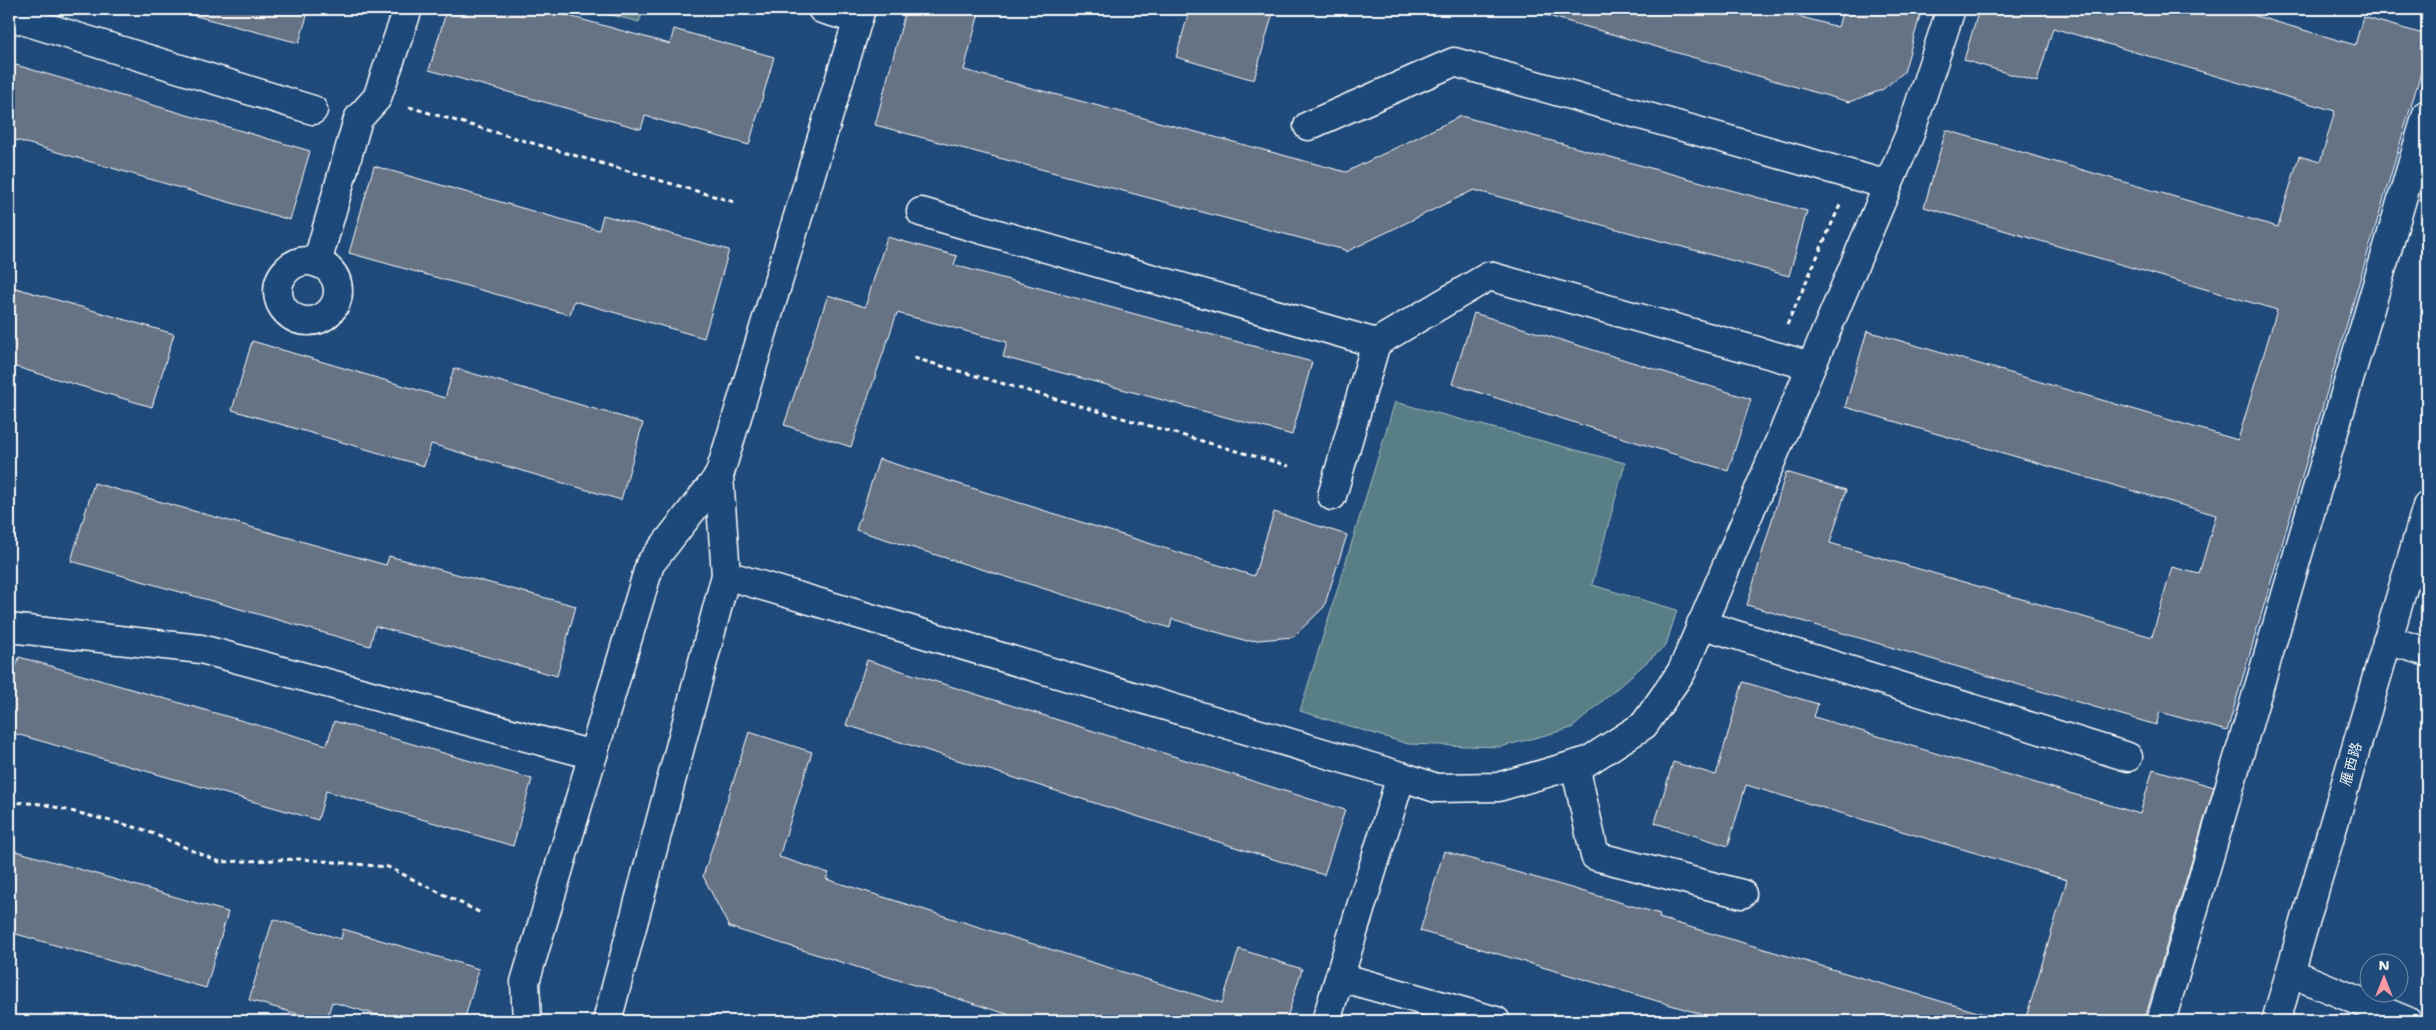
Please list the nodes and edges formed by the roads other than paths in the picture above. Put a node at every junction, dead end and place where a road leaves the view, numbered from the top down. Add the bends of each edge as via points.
1 (408, 9) edge
2 (822, 9) edge
3 (1951, 9) edge
4 (859, 14) edge
5 (9, 16) edge
6 (313, 110) dead end
7 (2427, 114) edge
8 (1308, 126) dead end
9 (1888, 185) junction
10 (921, 212) dead end
11 (317, 263) dead end
12 (1376, 342) junction
13 (1811, 366) junction
14 (719, 476) junction
15 (1332, 496) dead end
16 (2427, 506) edge
17 (726, 575) junction
18 (1702, 624) junction
19 (9, 628) edge
20 (2387, 640) junction
21 (2427, 652) edge
22 (593, 755) junction
23 (2128, 757) dead end
24 (1575, 765) junction
25 (1400, 776) junction
26 (1742, 894) dead end
27 (2291, 973) junction
28 (1340, 977) junction
29 (526, 1021) edge
30 (607, 1021) edge
31 (1326, 1021) edge
32 (1496, 1021) edge
33 (2161, 1021) edge
34 (2276, 1021) edge
35 (2407, 1021) edge

1 - 11 street via 377,98 358,119
2 - 4 street
3 - 9 street via 1909,136
4 - 14 street
5 - 6 street
7 - 33 street
8 - 9 street via 1454,62
9 - 13 street
10 - 12 street
12 - 13 street via 1489,276
12 - 15 street
13 - 18 street
14 - 17 street
14 - 22 street via 650,564
16 - 20 street, 雁西路
17 - 25 street
17 - 30 street
18 - 23 street
18 - 24 street via 1682,671 1644,725 1588,761
19 - 22 street via 201,649
20 - 21 street
20 - 27 street, 雁西路
22 - 29 street via 525,982
24 - 25 street via 1498,787 1436,788
24 - 26 street via 1594,856
25 - 28 street
27 - 34 street, 雁西路
27 - 35 street
28 - 31 street
28 - 32 street

